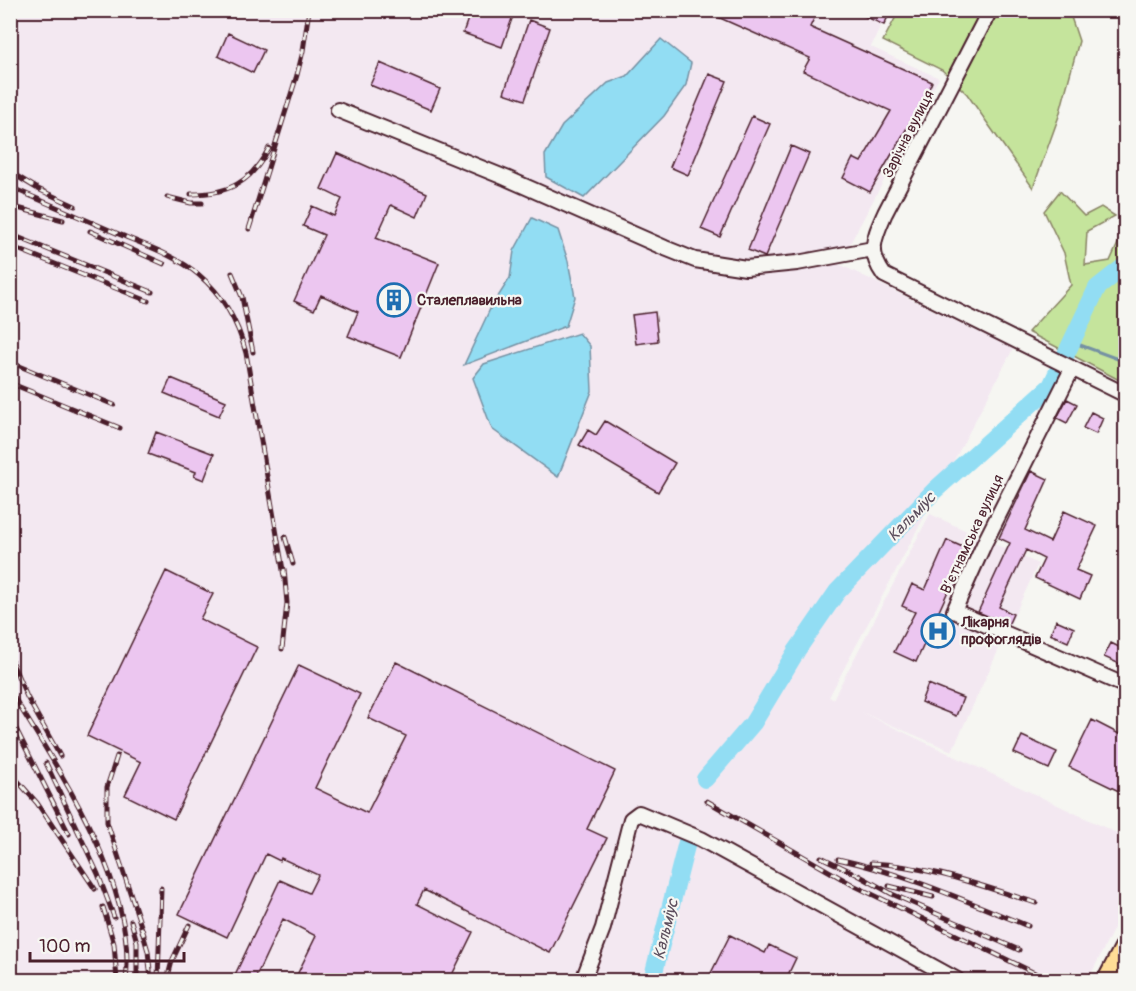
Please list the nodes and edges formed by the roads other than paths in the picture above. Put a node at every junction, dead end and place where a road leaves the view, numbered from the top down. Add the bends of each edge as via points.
1 (990, 10) edge
2 (338, 110) dead end
3 (873, 249) junction
4 (1072, 369) junction
5 (1125, 394) edge
6 (1125, 686) edge
7 (1125, 945) edge
8 (583, 981) edge
9 (957, 981) edge
10 (1107, 981) edge

1 - 3 street, Зарічна вулиця via 885,213
2 - 3 street via 695,260 747,268
3 - 4 street via 875,263 884,275
4 - 5 street
4 - 6 street, В’єтнамська вулиця via 954,611
7 - 10 main road
8 - 9 street via 603,928 631,819 639,813 701,839

